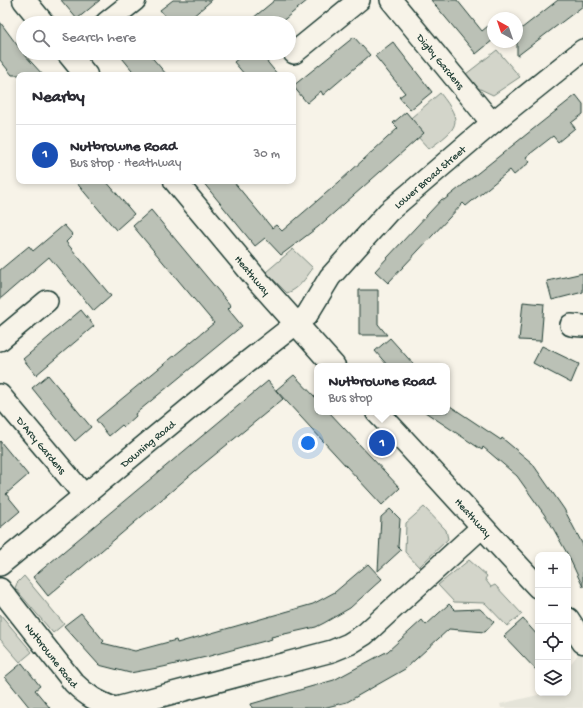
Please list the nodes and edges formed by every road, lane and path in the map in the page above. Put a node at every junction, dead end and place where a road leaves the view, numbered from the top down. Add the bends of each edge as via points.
1 (24, 0) edge
2 (135, 0) edge
3 (359, 0) edge
4 (391, 0) edge
5 (37, 16) edge
6 (115, 16) edge
7 (583, 50) edge
8 (296, 51) edge
9 (75, 60) edge
10 (84, 72) edge
11 (492, 123) junction
12 (178, 184) edge
13 (47, 301) dead end
14 (296, 323) junction
15 (0, 340) edge
16 (331, 363) edge
17 (0, 395) edge
18 (380, 415) edge
19 (84, 495) junction
20 (482, 528) junction
21 (0, 565) edge
22 (535, 584) edge
23 (0, 589) edge
24 (571, 624) edge
25 (583, 642) edge
26 (115, 708) edge

1 - 5 main road
2 - 6 street
3 - 8 street
4 - 11 street, Digby Gardens
7 - 11 street, Lower Broad Street
9 - 10 main road
11 - 14 street, Lower Broad Street via 388,212 330,277 307,315
12 - 14 main road, Heathway
13 - 15 street
14 - 16 main road, Heathway
14 - 19 street, Downing Road
17 - 19 street, D'Arcy Gardens
18 - 20 main road, Heathway
19 - 21 street, Downing Road
20 - 22 main road, Heathway
20 - 26 street, Nutbrowne Road via 378,622 349,644 332,651
23 - 26 street, Nutbrowne Road via 79,688 97,702
24 - 25 main road

